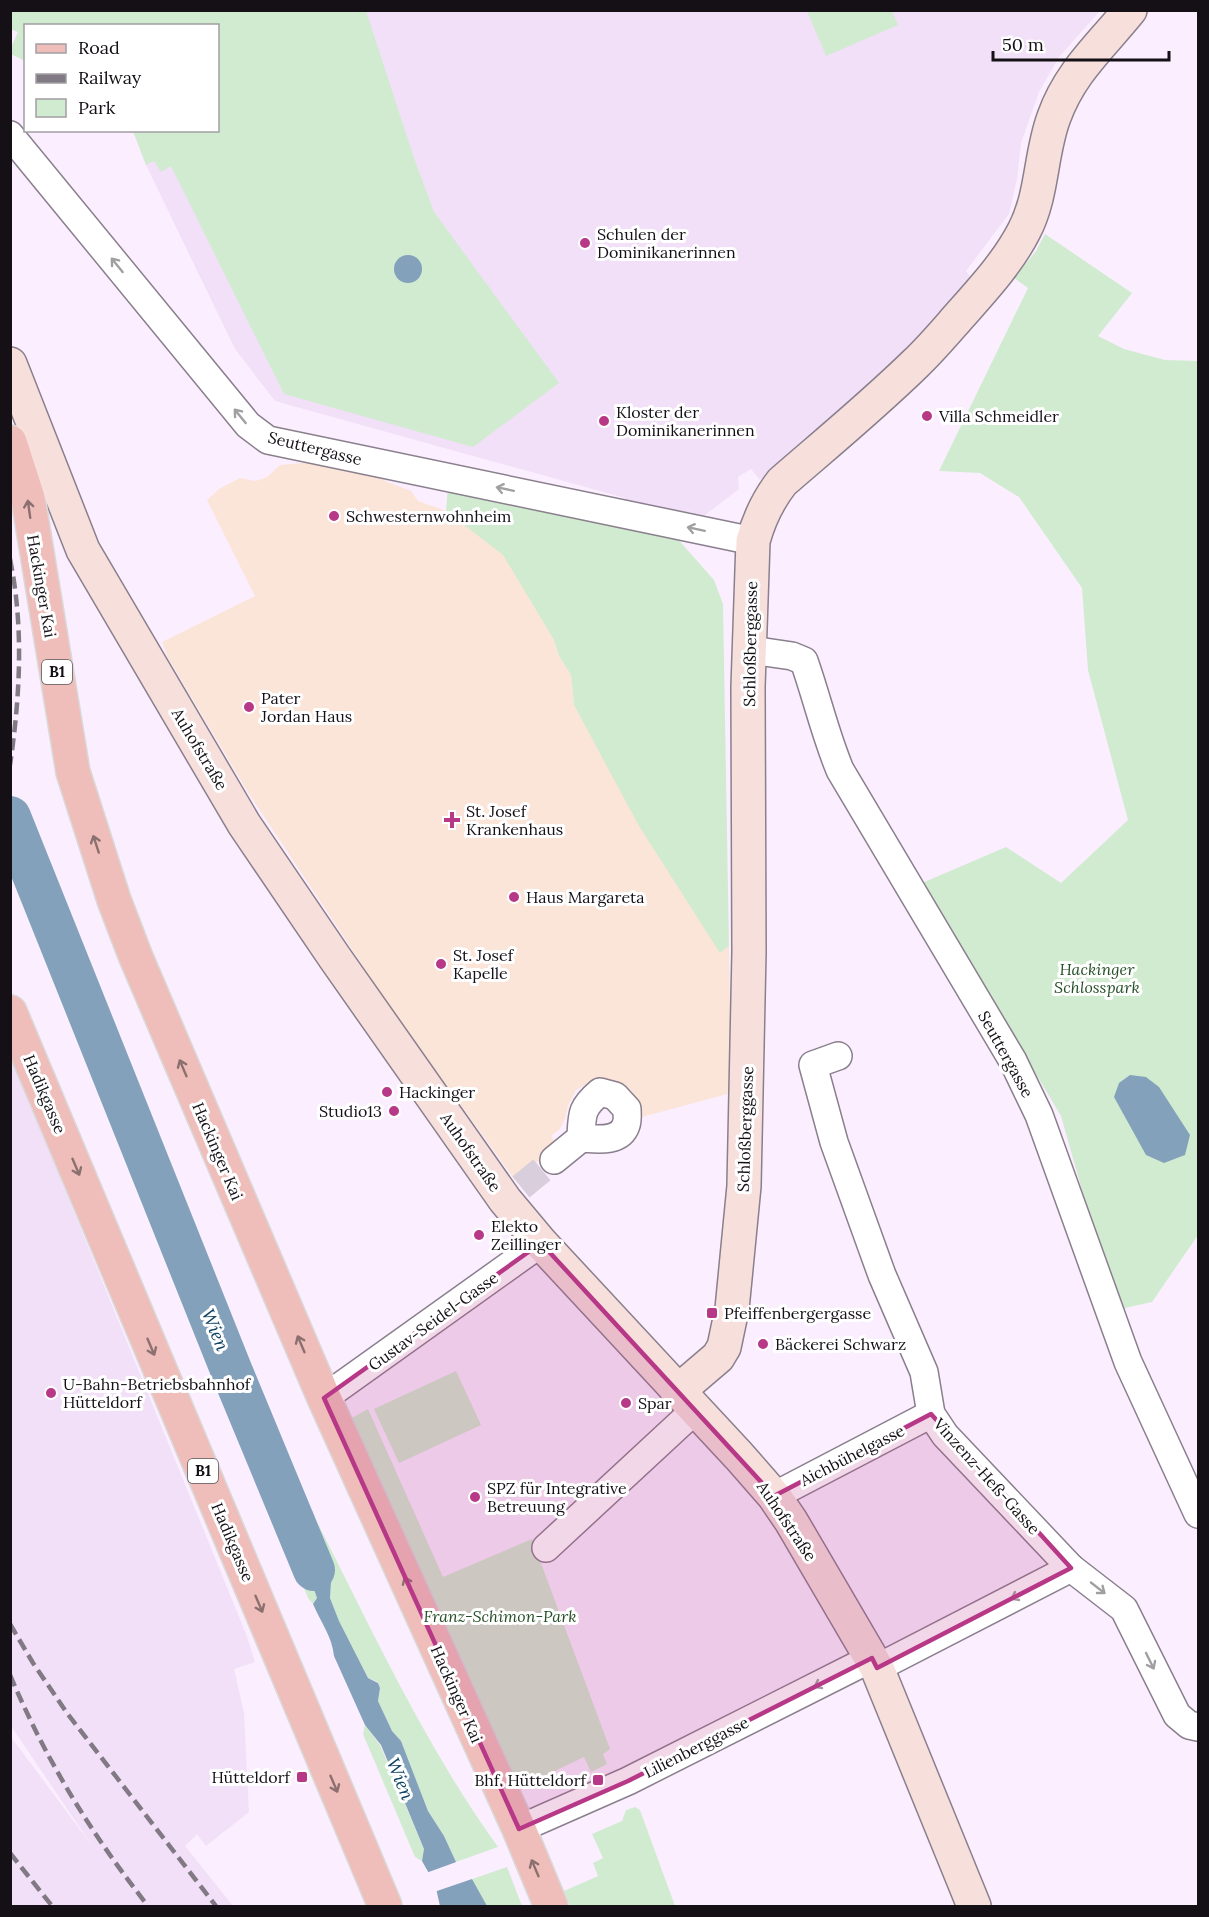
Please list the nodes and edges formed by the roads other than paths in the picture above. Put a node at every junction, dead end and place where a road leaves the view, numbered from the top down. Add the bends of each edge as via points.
1 (1130, 10) edge
2 (10, 135) edge
3 (10, 364) edge
4 (10, 442) edge
5 (753, 542) junction
6 (750, 651) junction
7 (10, 1012) edge
8 (838, 1056) dead end
9 (581, 1138) dead end
10 (554, 1160) tunnel mouth
11 (541, 1243) junction
12 (324, 1398) junction
13 (686, 1401) junction
14 (931, 1414) junction
15 (774, 1496) junction
16 (1198, 1514) edge
17 (546, 1548) dead end
18 (1071, 1568) junction
19 (874, 1663) junction
20 (1198, 1726) edge
21 (519, 1829) junction
22 (385, 1906) edge
23 (551, 1906) edge
24 (974, 1906) edge

1 - 5 street, Schloßberggasse via 1088,57 1062,96 1053,118 1032,214 1007,259 916,363 782,482 765,508
5 -> 2 street, Seuttergasse via 268,440 248,425
3 - 11 street, Auhofstraße via 83,550 232,803 335,958 513,1194
12 -> 4 main road, Hackinger Kai / B1 via 139,965 111,889 73,772 27,498
5 - 6 street, Schloßberggasse
6 - 13 street, Schloßberggasse via 746,1140 739,1230 732,1309 724,1347
6 - 16 street, Seuttergasse via 792,656 804,662 840,770 1013,1061 1039,1115 1128,1362
7 -> 22 main road, Hadikgasse / B1
8 - 14 street, Vinzenz-Heß-Gasse via 813,1065 834,1142 882,1275 924,1372
9 - 10 street
11 - 12 street, Gustav-Seidel-Gasse
11 - 13 street, Auhofstraße
21 -> 12 main road, Hackinger Kai / B1
13 - 15 street, Auhofstraße
13 - 17 street
14 - 15 street, Aichbühelgasse
14 - 18 street, Vinzenz-Heß-Gasse via 945,1435
15 - 19 street, Auhofstraße
18 -> 19 street, Lilienberggasse
18 -> 20 street, Vinzenz-Heß-Gasse via 1124,1609 1177,1715 1189,1725
19 -> 21 street, Lilienberggasse
19 - 24 street, Auhofstraße
23 -> 21 main road, B1

